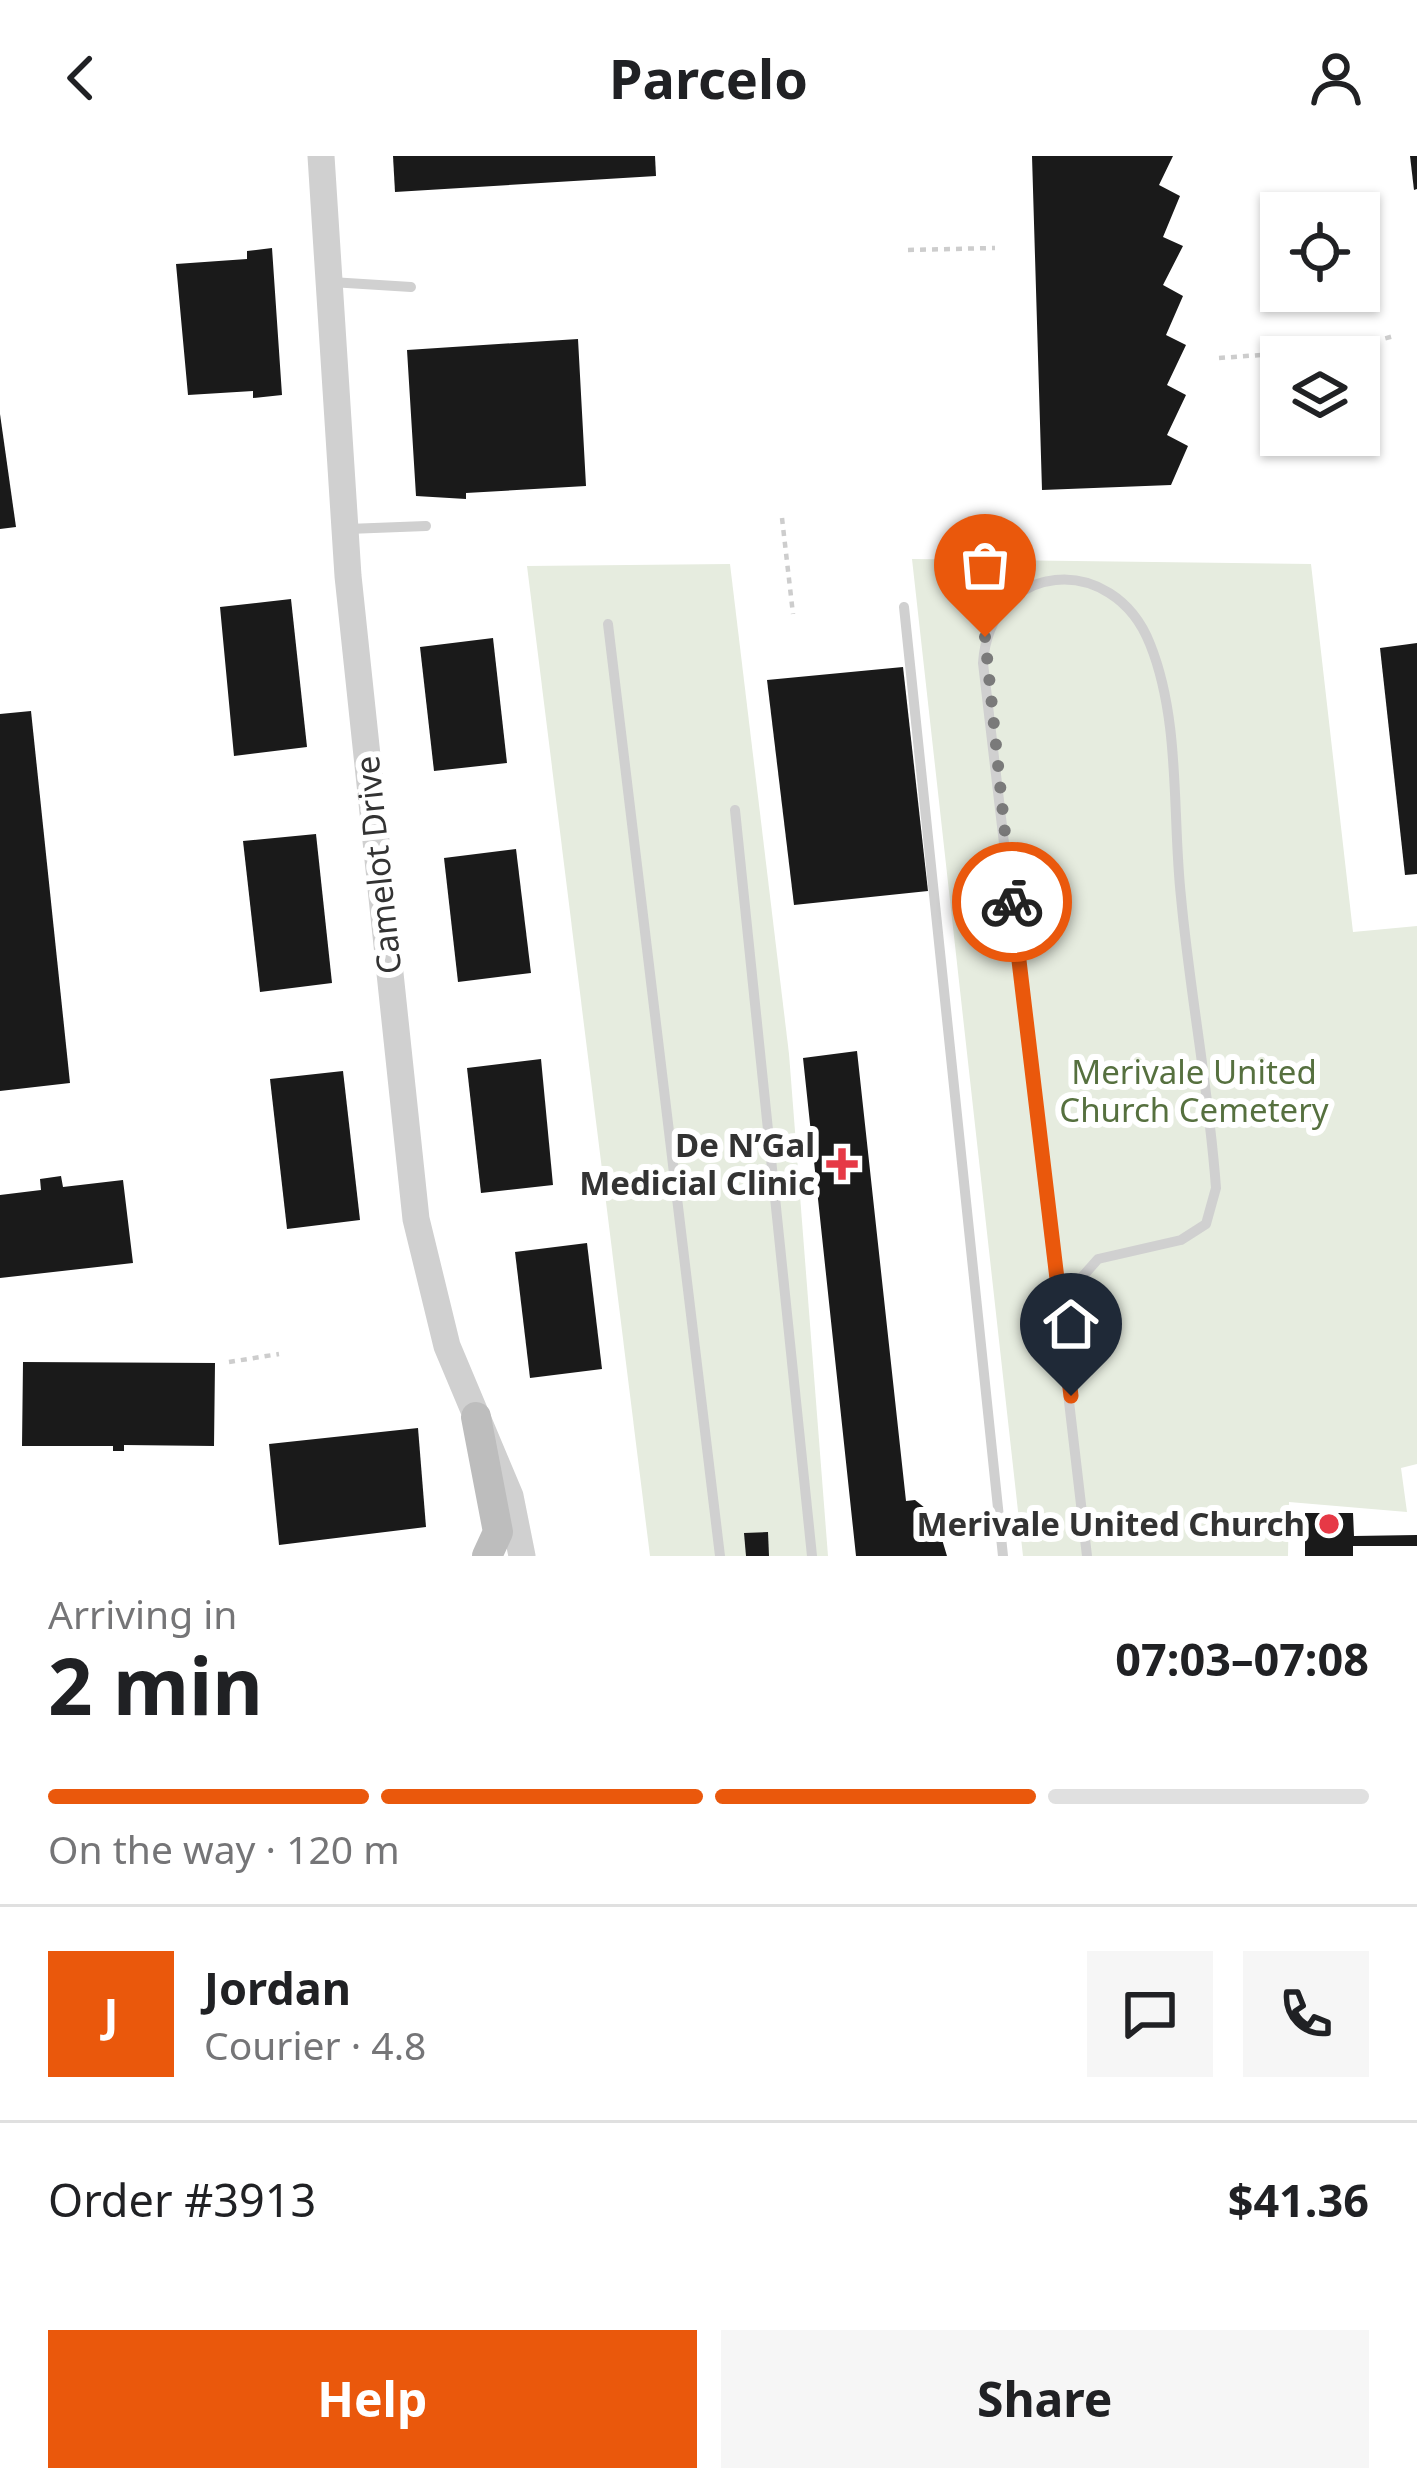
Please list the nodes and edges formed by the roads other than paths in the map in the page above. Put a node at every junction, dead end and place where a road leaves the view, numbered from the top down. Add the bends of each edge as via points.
1 (321, 156) edge
2 (329, 282) junction
3 (412, 287) dead end
4 (426, 526) dead end
5 (344, 529) junction
6 (904, 607) dead end
7 (608, 624) dead end
8 (735, 810) dead end
9 (1060, 1302) junction
10 (476, 1417) junction
11 (487, 1556) edge
12 (522, 1556) edge
13 (720, 1556) edge
14 (812, 1556) edge
15 (1003, 1556) edge
16 (1087, 1556) edge

1 - 2 street, Camelot Drive
2 - 3 lane
2 - 5 street, Camelot Drive
4 - 5 lane
5 - 10 street, Camelot Drive via 416,1219 447,1346
6 - 15 lane
7 - 13 lane
8 - 14 lane
9 - 9 lane via 983,663 985,637 1003,604 1033,586 1076,578 1121,596 1148,638 1164,685 1216,1188 1206,1224 1181,1240 1098,1259
9 - 16 lane
10 - 11 main road via 498,1532
10 - 12 street, Camelot Drive via 509,1496

